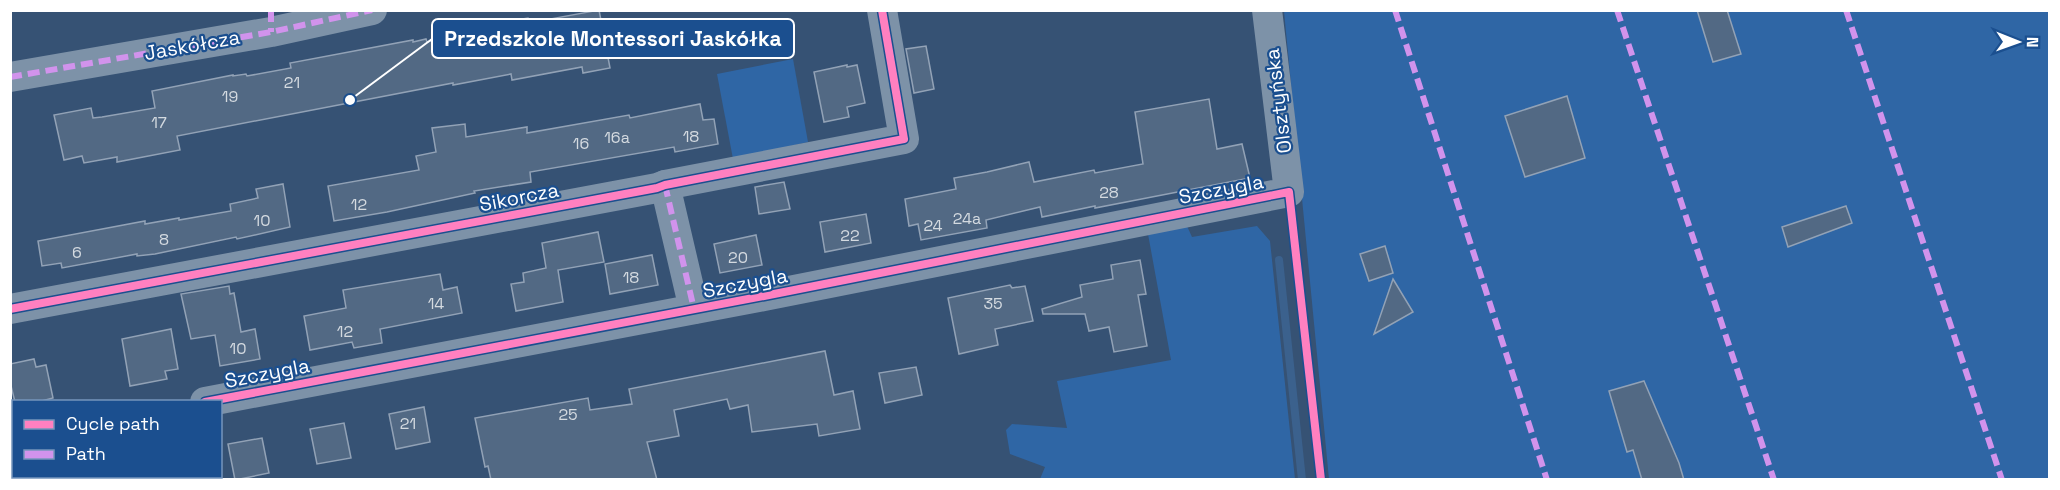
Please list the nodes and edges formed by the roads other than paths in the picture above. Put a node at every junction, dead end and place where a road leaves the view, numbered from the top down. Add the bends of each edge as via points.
1 (372, 10) edge
2 (882, 10) edge
3 (1267, 10) edge
4 (271, 21) edge
5 (10, 77) edge
6 (665, 185) junction
7 (1289, 192) joint
8 (10, 309) edge
9 (694, 309) junction
10 (216, 400) edge

1 - 4 street, Jaskółcza
2 - 6 street, Sikorcza via 904,139
3 - 7 street, Olsztyńska
4 - 5 street, Jaskółcza
6 - 8 street, Sikorcza
6 - 9 street
7 - 9 street, Szczygla
9 - 10 street, Szczygla

